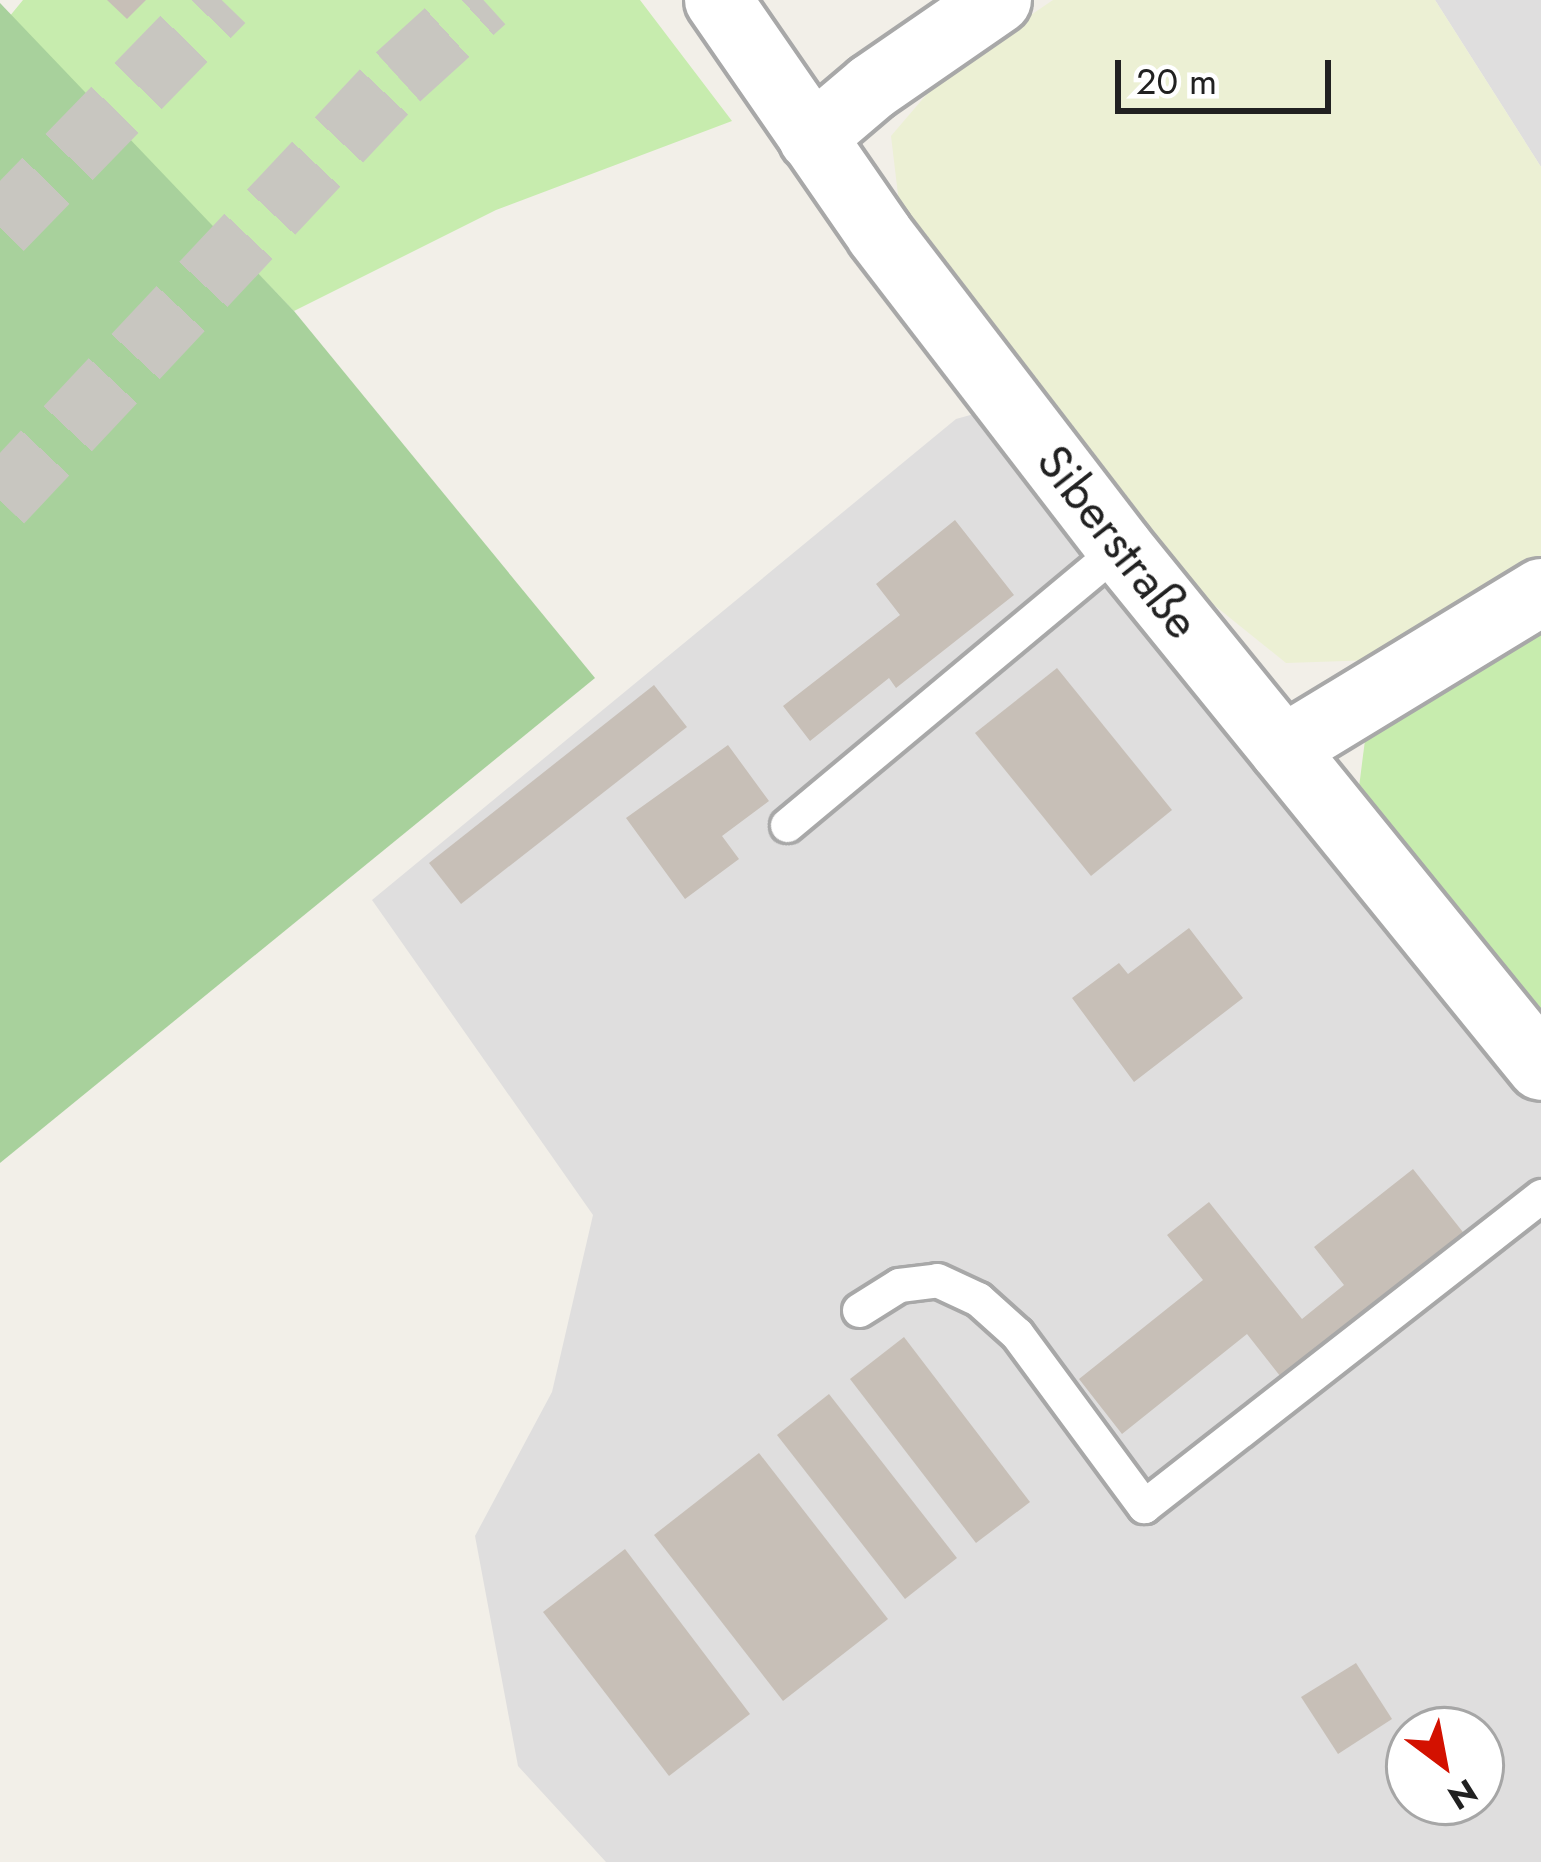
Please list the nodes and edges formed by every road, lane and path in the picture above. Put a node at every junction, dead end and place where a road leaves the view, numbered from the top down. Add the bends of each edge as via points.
1 (718, 0) edge
2 (998, 0) edge
3 (812, 138) junction
4 (1120, 548) junction
5 (1541, 592) edge
6 (1283, 749) junction
7 (787, 825) dead end
8 (1541, 1067) edge
9 (1541, 1196) edge
10 (859, 1310) dead end

1 - 3 street, Siberstraße
2 - 3 street
3 - 4 street, Siberstraße
4 - 6 street, Siberstraße
4 - 7 lane
5 - 6 street
6 - 8 street, Siberstraße
9 - 10 lane via 1144,1506 1017,1334 978,1299 937,1280 899,1285

